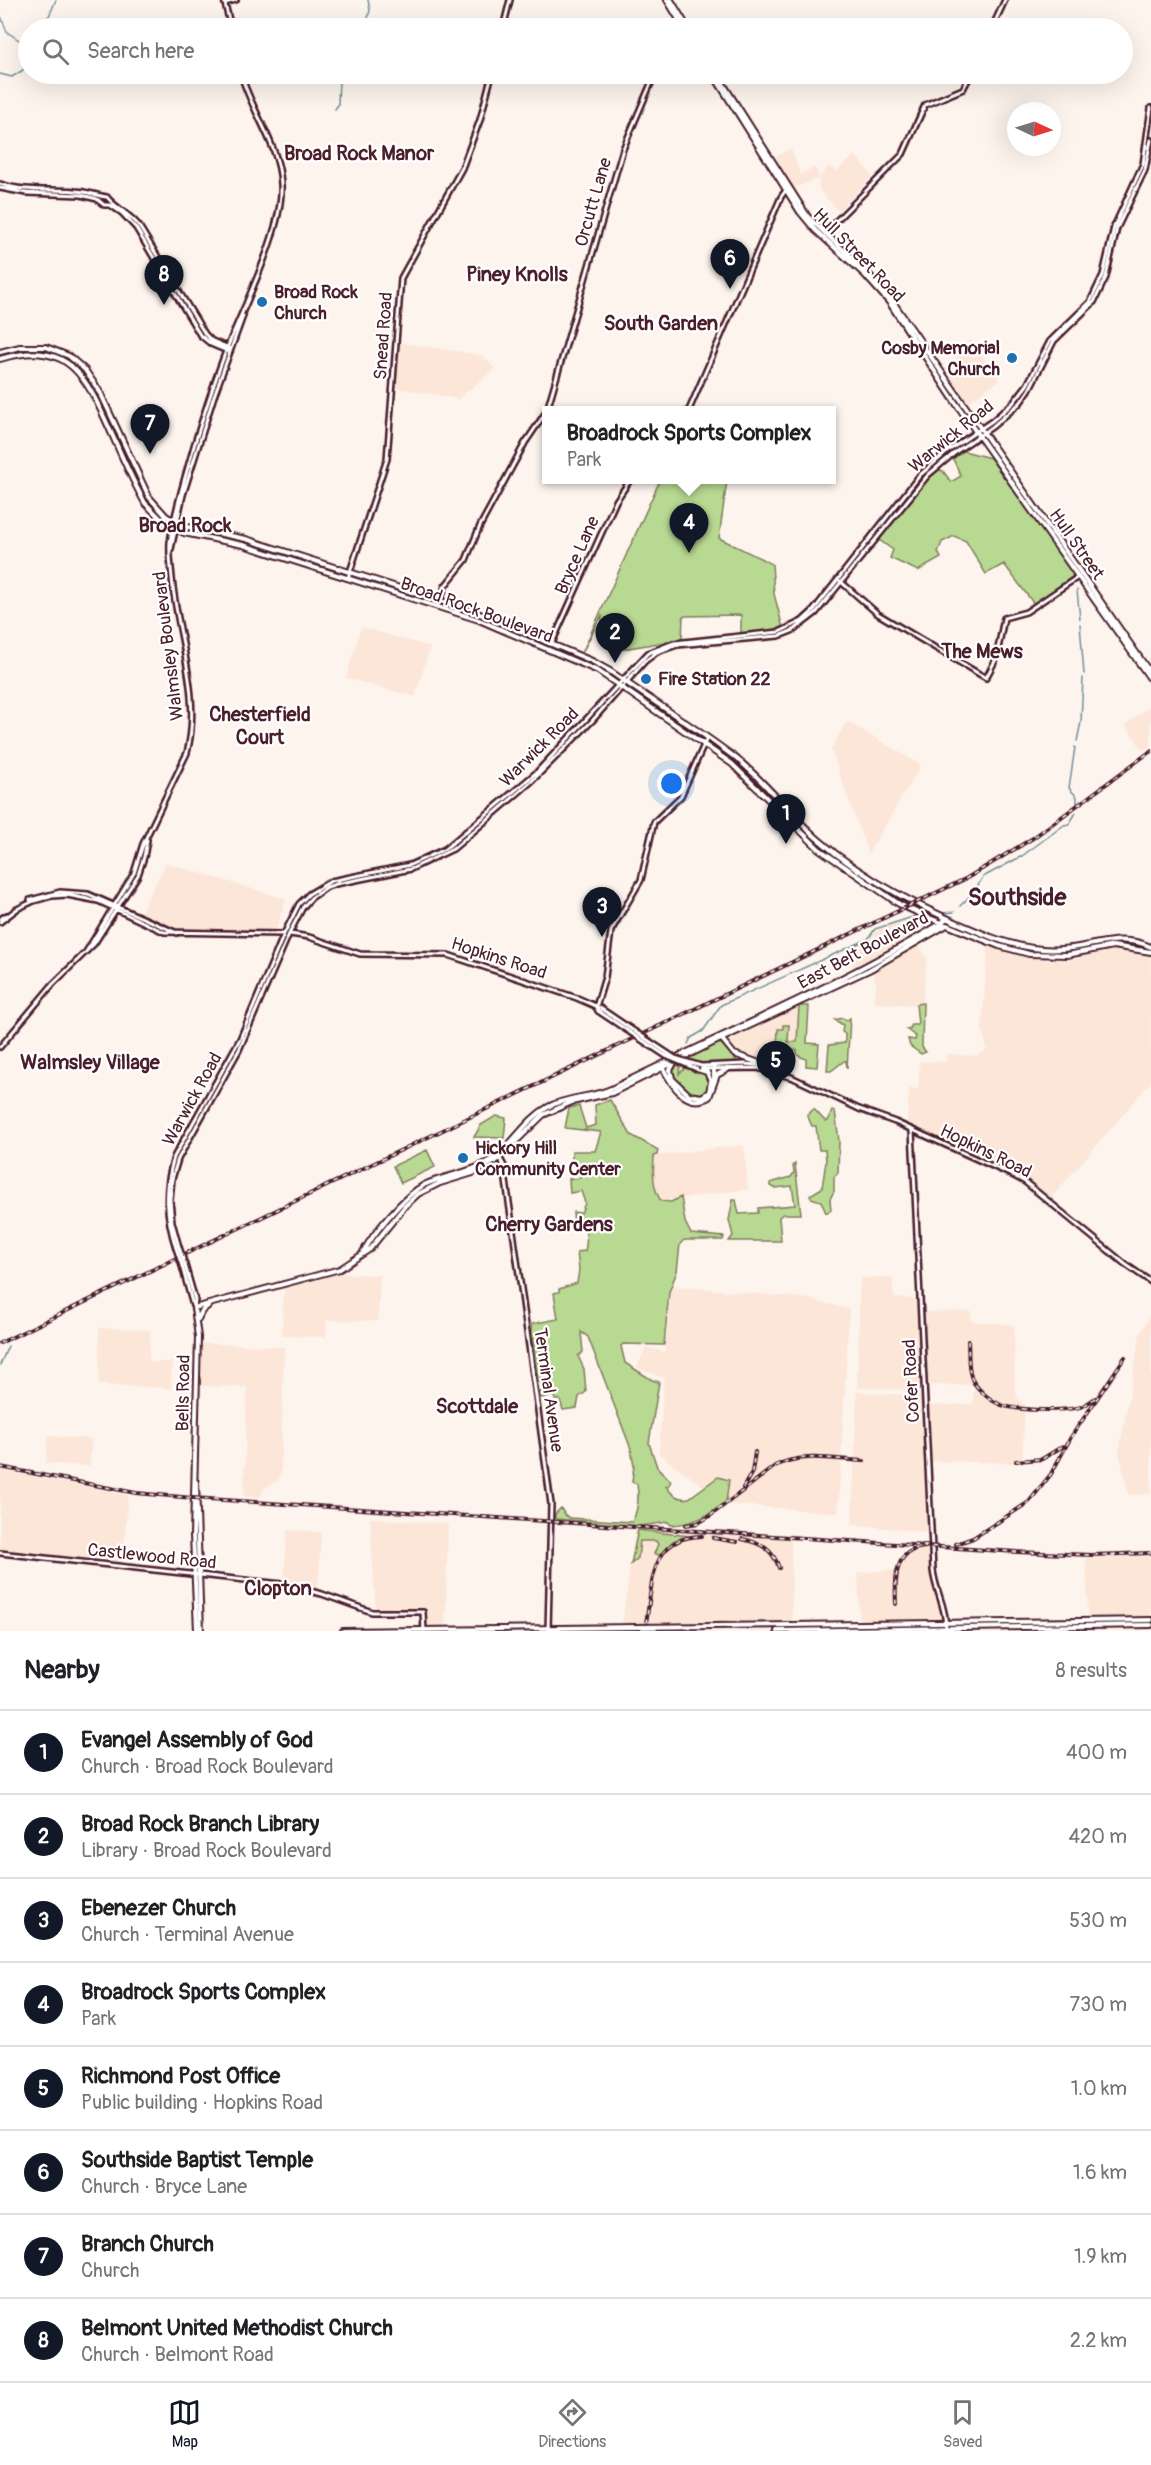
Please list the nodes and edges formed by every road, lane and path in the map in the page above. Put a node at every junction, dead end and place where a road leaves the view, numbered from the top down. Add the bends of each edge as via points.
1 (236, 0) edge
2 (510, 0) edge
3 (669, 0) edge
4 (1005, 0) edge
5 (225, 2) edge
6 (229, 18) edge
7 (506, 18) edge
8 (680, 18) edge
9 (997, 18) edge
10 (244, 84) edge
11 (489, 84) edge
12 (651, 84) edge
13 (721, 84) edge
14 (966, 84) edge
15 (1151, 108) edge
16 (1151, 140) edge
17 (0, 183) edge
18 (0, 188) edge
19 (788, 189) junction
20 (102, 197) junction
21 (109, 200) junction
22 (100, 202) junction
23 (106, 205) junction
24 (822, 234) junction
25 (229, 350) junction
26 (0, 352) edge
27 (0, 359) edge
28 (548, 406) edge
29 (691, 406) edge
30 (542, 418) edge
31 (982, 430) junction
32 (977, 434) junction
33 (1011, 481) joint
34 (627, 484) edge
35 (176, 522) junction
36 (174, 529) junction
37 (350, 572) junction
38 (1081, 575) junction
39 (348, 578) junction
40 (839, 581) junction
41 (440, 602) junction
42 (552, 643) junction
43 (1151, 674) edge
44 (622, 679) junction
45 (1151, 680) edge
46 (626, 682) junction
47 (617, 684) junction
48 (622, 687) junction
49 (707, 738) junction
50 (704, 744) junction
51 (115, 907) junction
52 (946, 918) junction
53 (932, 920) junction
54 (0, 921) edge
55 (944, 924) junction
56 (933, 928) junction
57 (284, 934) junction
58 (289, 934) junction
59 (1151, 947) edge
60 (1151, 952) edge
61 (596, 1007) junction
62 (720, 1037) junction
63 (0, 1047) edge
64 (676, 1061) junction
65 (765, 1065) junction
66 (663, 1066) junction
67 (699, 1067) junction
68 (714, 1068) junction
69 (728, 1069) junction
70 (652, 1073) junction
71 (790, 1077) junction
72 (672, 1081) junction
73 (714, 1086) junction
74 (912, 1130) junction
75 (499, 1157) junction
76 (457, 1174) junction
77 (464, 1176) junction
78 (178, 1248) junction
79 (363, 1253) junction
80 (1151, 1282) edge
81 (211, 1304) junction
82 (194, 1308) junction
83 (196, 1322) junction
84 (0, 1553) edge
85 (196, 1575) junction
86 (1151, 1620) edge
87 (1151, 1624) edge
88 (946, 1626) junction
89 (980, 1627) edge
90 (843, 1629) edge
91 (851, 1629) edge
92 (424, 1630) edge
93 (548, 1630) edge
94 (199, 1631) edge
95 (343, 1631) edge
96 (777, 1631) edge

1 - 5 main road
2 - 7 main road
3 - 8 main road
4 - 9 main road
5 - 6 main road
10 - 25 main road, Walmsley Boulevard via 276,158 282,184 280,213
11 - 37 main road, Snead Road via 462,168 401,278 387,459
12 - 28 main road, Orcutt Lane via 623,149
13 - 19 main road, Hull Street Road
14 - 24 main road via 963,89 926,105 900,157
15 - 31 main road, Warwick Road via 1143,164 1114,227 1098,289 1085,308 1050,341 1021,395
16 - 31 main road, Warwick Road via 1145,170 1118,228 1099,294 1050,348 1020,403
17 - 20 main road via 19,189 79,191
18 - 22 main road via 81,195
19 - 24 main road, Hull Street Road
19 - 29 main road via 781,197
20 - 21 main road
20 - 22 main road
21 - 23 main road
21 - 25 main road via 139,226 205,334
22 - 23 main road
23 - 25 main road via 122,213 136,228 200,335 210,344
24 - 31 main road, Hull Street Road via 866,271 887,295
24 - 32 main road, Hull Street Road via 889,302
25 - 35 main road, Walmsley Boulevard
26 - 35 main road via 46,347 69,356 85,370 100,392 149,497
27 - 36 main road via 23,353 45,354 64,360 78,371 145,503
30 - 41 main road, Orcutt Lane via 482,522 466,560 442,591
31 - 32 main road, Warwick Road
31 - 38 main road, Hull Street
32 - 33 main road, Hull Street Road
32 - 40 main road, Warwick Road via 928,475
33 - 38 main road, Hull Street
34 - 42 main road, Bryce Lane
35 - 36 main road, Walmsley Boulevard
35 - 37 main road, Broad Rock Boulevard
36 - 39 main road, Broad Rock Boulevard via 243,545
36 - 51 main road, Walmsley Boulevard via 174,604 190,690 191,729 187,753
37 - 39 main road, Snead Road
37 - 41 main road, Broad Rock Boulevard
38 - 40 main road via 1026,612 1004,618 996,659 987,678 882,617
38 - 43 main road, Hull Street
38 - 45 main road, Hull Street
39 - 47 main road, Broad Rock Boulevard via 479,620 574,659
40 - 44 main road, Warwick Road via 813,611 789,628 769,634 667,644 648,653
40 - 46 main road, Warwick Road via 816,613 794,630 768,639 672,647 645,661
41 - 42 main road, Broad Rock Boulevard via 488,616
42 - 44 main road, Broad Rock Boulevard
44 - 46 main road, Broad Rock Boulevard
44 - 47 main road, Warwick Road
46 - 48 main road, Warwick Road
46 - 49 main road, Broad Rock Boulevard
47 - 48 main road, Broad Rock Boulevard
47 - 57 main road, Warwick Road via 537,772 453,844 410,865 341,878 319,887 299,904
48 - 50 main road, Broad Rock Boulevard
48 - 58 main road, Warwick Road via 532,781 453,849 411,869 327,887 303,907
49 - 50 main road
49 - 52 main road, Broad Rock Boulevard via 751,771 825,845 887,889
50 - 53 main road, Broad Rock Boulevard via 746,776 819,849 898,904
50 - 61 main road via 681,796 654,822 641,880 611,931 605,977
51 - 54 main road, Hopkins Road via 91,895 60,892 33,899
51 - 57 main road, Hopkins Road via 177,933
51 - 63 main road, Walmsley Boulevard via 86,952 32,1007
52 - 55 main road, East Belt Boulevard
52 - 59 main road, Broad Rock Boulevard via 1031,948 1061,949 1112,940
53 - 55 main road, Broad Rock Boulevard
53 - 56 main road
55 - 56 main road, East Belt Boulevard
55 - 60 main road, Broad Rock Boulevard via 1029,954 1067,955 1113,946
55 - 62 main road, East Belt Boulevard via 869,970
56 - 62 main road, East Belt Boulevard via 867,967
57 - 58 main road, Hopkins Road
57 - 78 main road, Warwick Road via 240,1039 174,1157 166,1209
58 - 61 main road, Hopkins Road via 363,954 448,955
58 - 78 main road, Warwick Road via 240,1050 178,1159 170,1200
61 - 67 main road, Hopkins Road, bridge via 675,1058
62 - 64 main road, East Belt Boulevard
62 - 65 main road via 734,1053
62 - 66 main road, East Belt Boulevard
64 - 66 main road, East Belt Boulevard
64 - 72 main road via 670,1070
65 - 68 main road, Hopkins Road
65 - 71 main road, Hopkins Road
66 - 70 main road, East Belt Boulevard
66 - 72 main road
66 - 75 main road, East Belt Boulevard via 603,1092 547,1107
67 - 68 main road, Hopkins Road
67 - 72 main road via 707,1072 711,1082 709,1092 702,1097 689,1095
68 - 69 main road, Hopkins Road
68 - 73 main road
69 - 71 main road, Hopkins Road via 757,1068
69 - 73 main road via 717,1075
70 - 72 main road via 661,1073
70 - 75 main road, East Belt Boulevard via 612,1093 572,1102 543,1116
71 - 74 main road, Hopkins Road
72 - 73 main road via 681,1094 693,1101 709,1096
74 - 80 main road, Hopkins Road via 1019,1178
74 - 88 main road, Cofer Road via 933,1570
75 - 76 main road, East Belt Boulevard
75 - 77 main road, East Belt Boulevard via 488,1167
75 - 93 main road, Terminal Avenue via 507,1188 552,1508
76 - 77 main road
76 - 79 main road, East Belt Boulevard via 424,1185 412,1194
77 - 79 main road, East Belt Boulevard via 418,1194
78 - 82 main road, Warwick Road, bridge via 195,1300
79 - 81 main road, East Belt Boulevard via 333,1272
81 - 82 main road, East Belt Boulevard
81 - 83 main road
82 - 83 main road, Bells Road
83 - 85 main road, Bells Road
84 - 85 main road, Castlewood Road
85 - 92 main road, Castlewood Road via 282,1584 374,1612 422,1612
85 - 94 main road, Bells Road
86 - 89 main road
87 - 89 main road
88 - 89 main road
88 - 91 main road
90 - 91 main road
90 - 93 main road
90 - 96 main road
92 - 93 main road
92 - 95 main road

